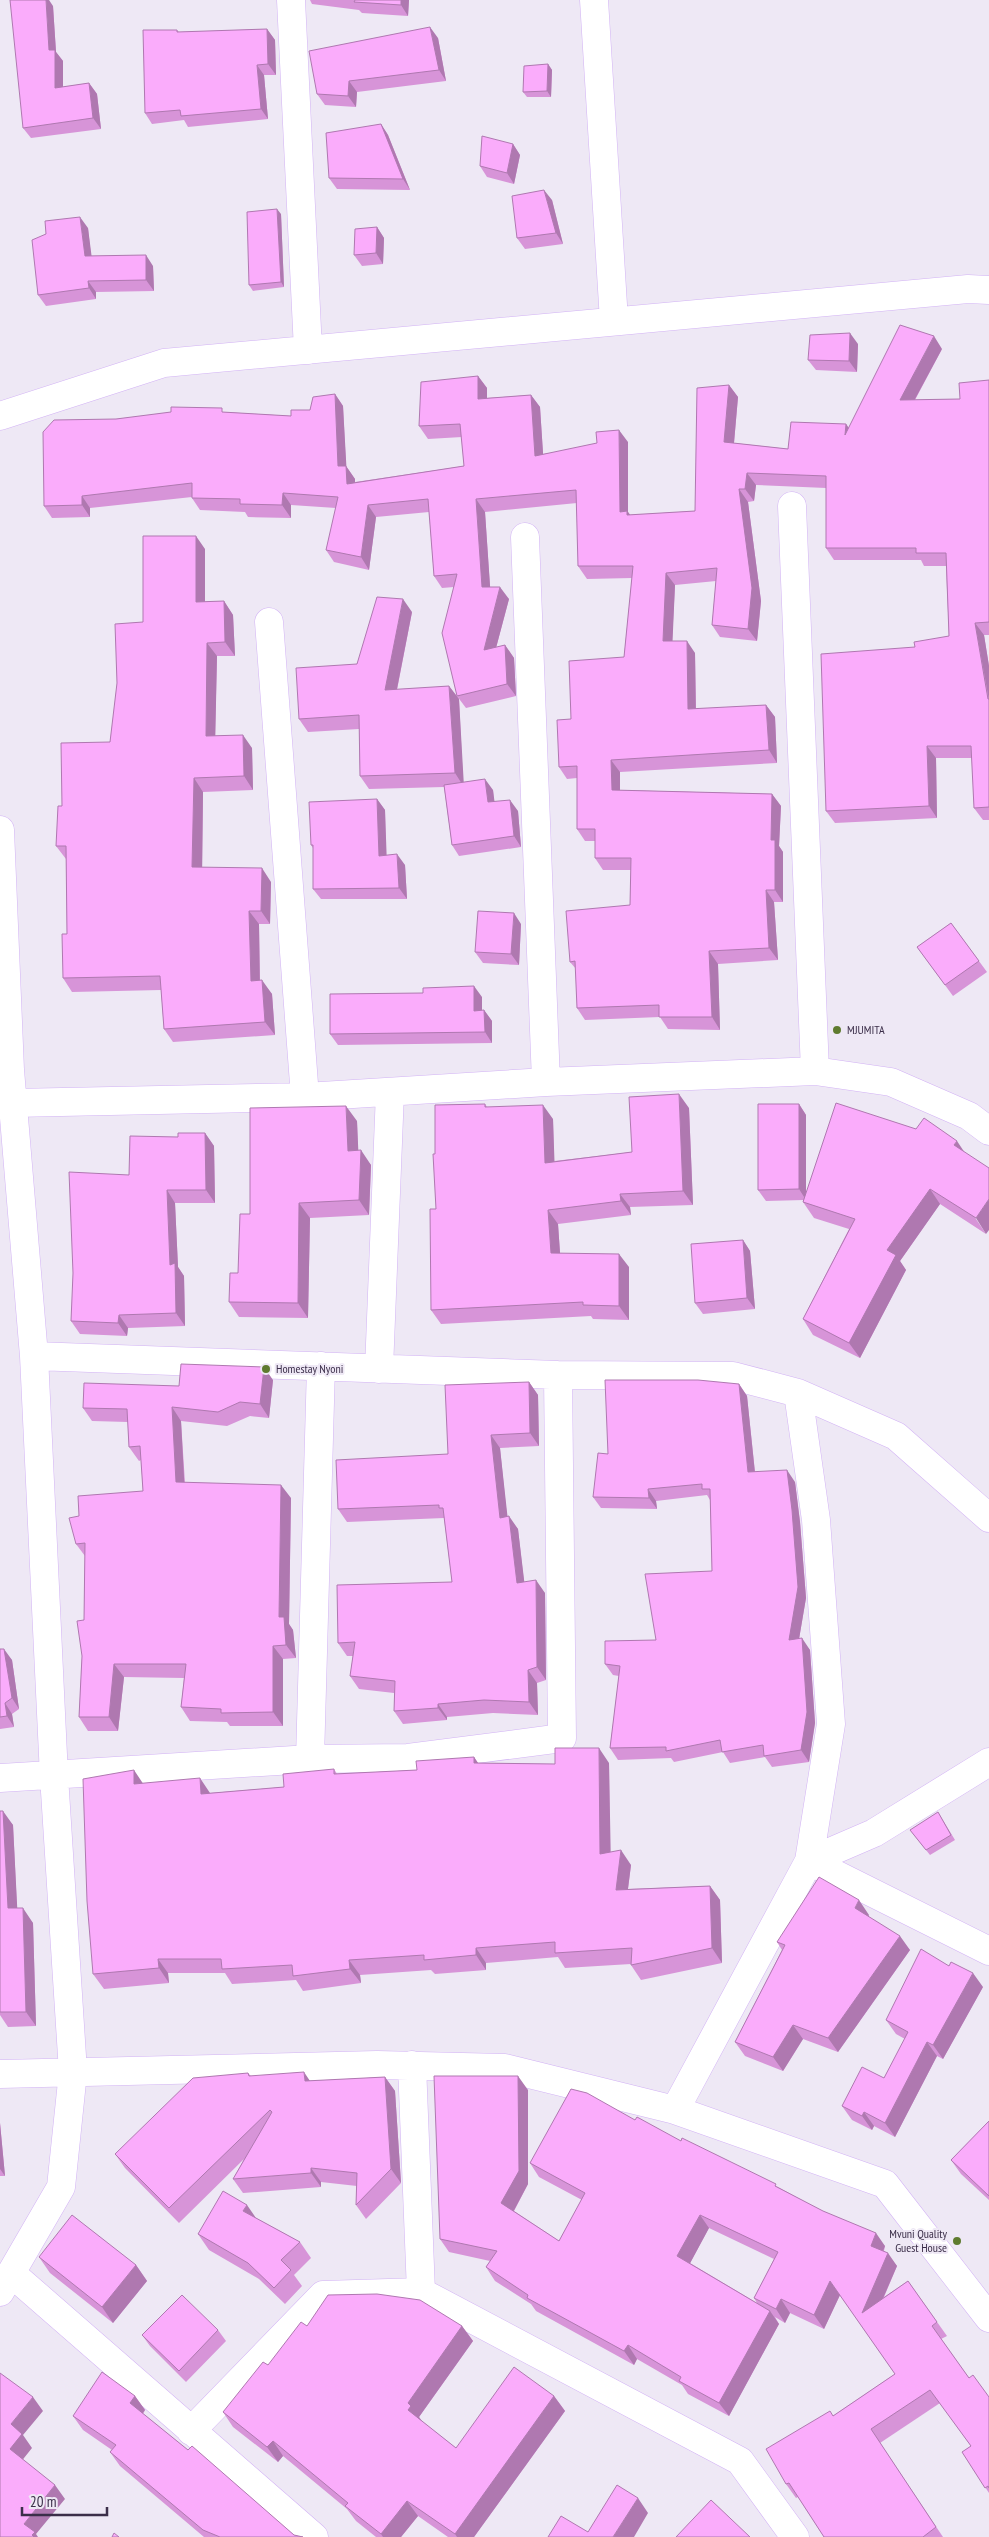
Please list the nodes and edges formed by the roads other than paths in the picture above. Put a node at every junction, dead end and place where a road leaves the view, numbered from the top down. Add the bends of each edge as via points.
1 (291, 0) edge
2 (594, 0) edge
3 (989, 290) edge
4 (614, 321) junction
5 (308, 350) junction
6 (0, 416) edge
7 (792, 506) dead end
8 (525, 536) dead end
9 (270, 622) dead end
10 (0, 830) edge
11 (815, 1071) junction
12 (546, 1082) junction
13 (390, 1092) junction
14 (305, 1097) junction
15 (13, 1103) junction
16 (989, 1131) edge
17 (34, 1356) junction
18 (321, 1366) junction
19 (379, 1368) junction
20 (558, 1375) junction
21 (798, 1393) junction
22 (989, 1518) edge
23 (310, 1759) junction
24 (989, 1762) edge
25 (54, 1776) junction
26 (0, 1778) edge
27 (809, 1861) junction
28 (989, 1951) edge
29 (412, 2065) junction
30 (73, 2072) junction
31 (0, 2074) edge
32 (674, 2110) junction
33 (6, 2282) edge
34 (421, 2292) junction
35 (989, 2318) edge
36 (191, 2431) junction
37 (314, 2537) edge
38 (795, 2537) edge

1 - 5 street
2 - 4 street
3 - 4 street via 968,289
4 - 5 street
5 - 6 street via 164,363
7 - 11 street
8 - 12 street
9 - 14 street
10 - 15 street
11 - 12 street
11 - 16 street via 891,1082 969,1116
12 - 13 street
13 - 14 street
13 - 19 street
14 - 15 street
15 - 17 street
17 - 18 street
17 - 25 street
18 - 19 street
18 - 23 street
19 - 20 street
20 - 21 street via 733,1376
20 - 23 street via 562,1738 408,1758
21 - 22 street via 896,1436
21 - 27 street via 816,1520 831,1724
23 - 25 street
24 - 27 street via 874,1833
25 - 26 street
25 - 30 street
27 - 28 street
27 - 32 street
29 - 30 street
29 - 32 street via 505,2068
29 - 34 street
30 - 31 street
30 - 33 street via 61,2187
32 - 35 street via 885,2184
33 - 36 street
34 - 36 street via 323,2295
34 - 38 street via 740,2461
36 - 37 street

